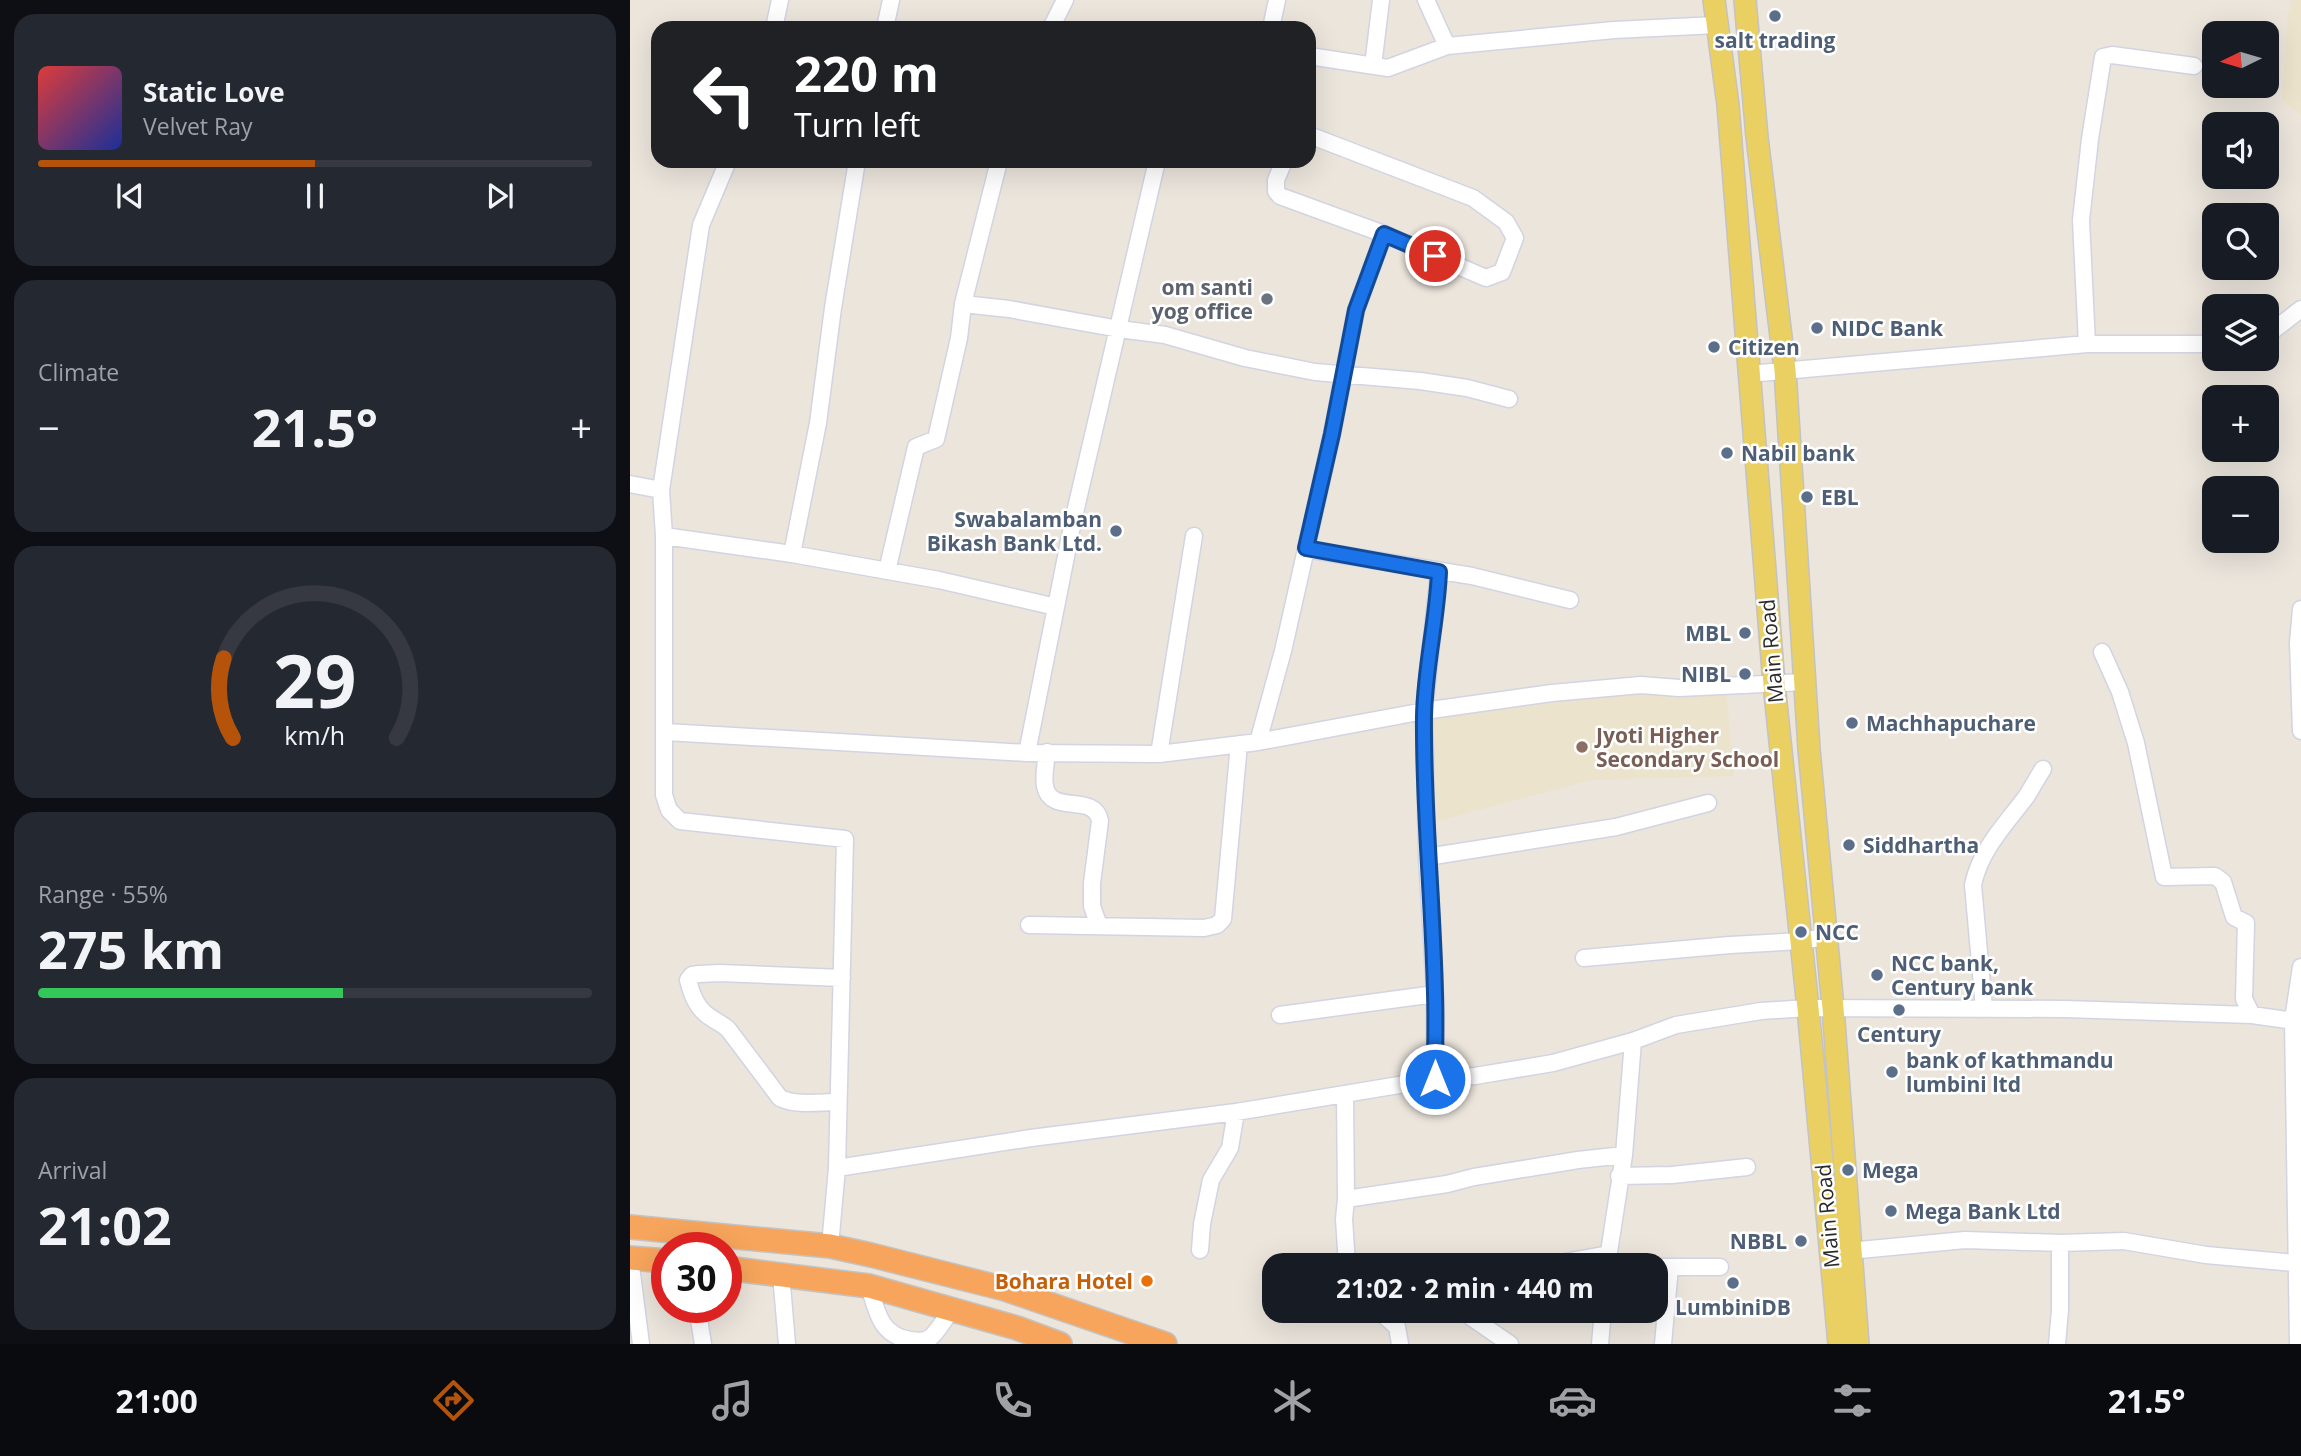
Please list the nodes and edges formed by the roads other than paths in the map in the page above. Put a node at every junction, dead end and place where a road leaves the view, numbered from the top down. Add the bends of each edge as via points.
1 (780, 0) edge
2 (891, 0) edge
3 (1065, 0) edge
4 (1277, 0) edge
5 (1381, 0) edge
6 (1426, 0) edge
7 (1714, 0) edge
8 (1745, 0) edge
9 (776, 21) edge
10 (887, 21) edge
11 (1054, 21) edge
12 (1272, 21) edge
13 (1717, 25) junction
14 (1447, 46) junction
15 (1316, 57) edge
16 (1373, 66) junction
17 (2194, 66) dead end
18 (1754, 104) junction
19 (1728, 105) junction
20 (1316, 138) edge
21 (725, 168) edge
22 (856, 168) edge
23 (997, 168) edge
24 (1155, 168) edge
25 (1281, 168) edge
26 (1384, 234) junction
27 (963, 304) junction
28 (2301, 309) edge
29 (2279, 326) edge
30 (1119, 329) junction
31 (2087, 344) junction
32 (2202, 344) edge
33 (1785, 370) junction
34 (1748, 374) junction
35 (1343, 375) junction
36 (1509, 399) dead end
37 (630, 484) edge
38 (661, 490) junction
39 (664, 536) junction
40 (1194, 536) dead end
41 (1306, 548) junction
42 (792, 554) junction
43 (887, 571) junction
44 (1439, 572) junction
45 (1570, 600) dead end
46 (1056, 607) junction
47 (2301, 609) edge
48 (2102, 652) dead end
49 (1804, 682) junction
50 (1774, 684) junction
51 (1424, 711) junction
52 (2301, 731) edge
53 (666, 732) junction
54 (1258, 742) junction
55 (1239, 744) junction
56 (1048, 752) junction
57 (1027, 753) junction
58 (1159, 754) junction
59 (2043, 769) dead end
60 (1708, 803) dead end
61 (1427, 857) junction
62 (1029, 925) dead end
63 (1099, 926) junction
64 (1825, 937) junction
65 (1801, 941) junction
66 (1584, 958) dead end
67 (2301, 967) edge
68 (842, 978) junction
69 (1435, 994) junction
70 (1808, 1008) junction
71 (1833, 1008) junction
72 (1984, 1008) junction
73 (2252, 1014) junction
74 (1280, 1015) dead end
75 (2297, 1021) edge
76 (1633, 1041) junction
77 (1435, 1079) junction
78 (1345, 1095) junction
79 (838, 1102) junction
80 (1236, 1112) junction
81 (1624, 1155) junction
82 (1747, 1167) dead end
83 (837, 1168) junction
84 (1619, 1176) junction
85 (1346, 1199) junction
86 (630, 1227) edge
87 (2060, 1243) junction
88 (830, 1247) junction
89 (1200, 1250) dead end
90 (1849, 1251) junction
91 (1346, 1253) edge
92 (1609, 1253) edge
93 (630, 1258) edge
94 (651, 1260) edge
95 (2295, 1263) junction
96 (1668, 1267) edge
97 (1720, 1268) dead end
98 (742, 1270) edge
99 (781, 1274) junction
100 (869, 1286) junction
101 (952, 1310) junction
102 (700, 1323) edge
103 (1392, 1323) edge
104 (1479, 1323) edge
105 (1602, 1323) edge
106 (1663, 1323) edge
107 (641, 1344) edge
108 (703, 1344) edge
109 (787, 1344) edge
110 (1060, 1344) edge
111 (1166, 1344) edge
112 (1400, 1344) edge
113 (1510, 1344) edge
114 (1600, 1344) edge
115 (1663, 1344) edge
116 (1839, 1344) edge
117 (1858, 1344) edge
118 (2057, 1344) edge
119 (2298, 1344) edge

1 - 9 street
2 - 10 street
3 - 11 street
4 - 12 street
5 - 16 street
6 - 14 street
7 - 13 main road, Main Road
8 - 18 main road, Main Road
13 - 14 street
13 - 19 main road, Main Road
14 - 16 street via 1388,68
15 - 16 street
17 - 31 street via 2103,57 2081,220
18 - 19 main road
18 - 33 main road, Main Road
19 - 34 main road, Main Road
20 - 26 street via 1473,198 1506,222 1515,238 1502,272 1486,278
21 - 38 street via 701,225
22 - 42 street via 818,423
23 - 27 street
24 - 30 street
25 - 26 street via 1276,180 1280,195
26 - 35 street via 1356,310
27 - 30 street
27 - 43 street via 936,439 916,447
28 - 29 street
30 - 35 street
30 - 46 street
31 - 32 street
31 - 33 street
33 - 34 street
33 - 49 main road, Main Road
34 - 50 main road, Main Road
35 - 36 street via 1467,388
35 - 41 street
37 - 38 street
38 - 39 street
39 - 42 street
39 - 53 street
40 - 58 street
41 - 44 street
41 - 54 street
42 - 43 street
43 - 46 street
44 - 45 street
44 - 51 street
46 - 57 street
47 - 52 street
48 - 73 street via 2136,743 2164,877 2215,876 2223,882 2234,918 2246,923 2244,999
49 - 50 street
49 - 64 main road, Main Road
50 - 51 street via 1641,685
50 - 65 main road, Main Road
51 - 54 street
51 - 61 street
53 - 57 street
53 - 68 street via 664,795 668,810 680,821 845,839
54 - 55 street
55 - 58 street
55 - 63 street via 1223,919 1217,926 1204,928
56 - 57 street
56 - 58 street
56 - 63 street via 1047,795 1056,802 1092,807 1099,813 1092,906
59 - 72 street via 1976,870 1974,906
60 - 61 street via 1616,827
61 - 69 street
62 - 63 street
64 - 65 street
64 - 71 main road, Main Road
65 - 66 street
65 - 70 main road, Main Road
67 - 75 street
68 - 79 street
68 - 79 street via 720,973 692,975 688,980 696,1005 728,1029 780,1098
69 - 74 street
69 - 77 street
70 - 71 street
70 - 76 street via 1676,1025
70 - 116 main road, Main Road
71 - 72 street
71 - 90 main road, Main Road
72 - 73 street
73 - 75 street
75 - 95 street
76 - 77 street via 1553,1063
76 - 81 street
77 - 78 street
78 - 80 street
78 - 85 street
79 - 83 street
80 - 83 street
80 - 89 street via 1230,1148 1211,1180
81 - 84 street
81 - 85 street
82 - 84 street
83 - 88 street
84 - 92 street
85 - 91 street
86 - 88 highway
87 - 90 street via 1965,1240
87 - 95 street via 2124,1241
87 - 118 street
88 - 111 highway via 1005,1289
90 - 117 main road, Main Road
93 - 94 highway
93 - 107 street
95 - 119 street
96 - 97 street
98 - 99 highway
99 - 100 highway
99 - 109 street
100 - 101 highway
100 - 101 street via 884,1328 899,1338 930,1339
101 - 110 highway
102 - 108 street
103 - 112 street
104 - 113 street
105 - 114 street
106 - 115 street

